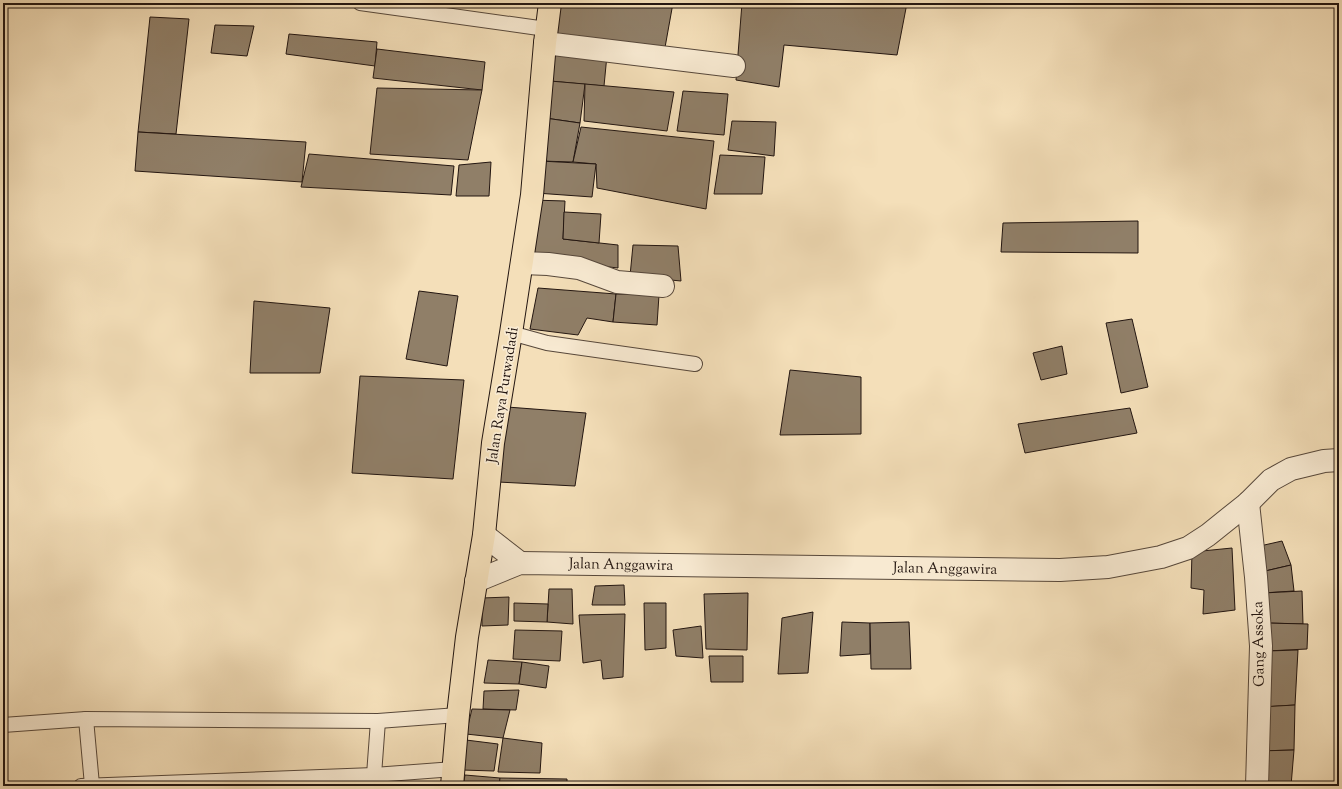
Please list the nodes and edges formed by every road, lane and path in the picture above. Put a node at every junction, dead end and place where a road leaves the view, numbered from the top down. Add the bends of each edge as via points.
1 (360, 3) edge
2 (550, 3) edge
3 (546, 36) junction
4 (734, 66) dead end
5 (522, 263) junction
6 (662, 286) dead end
7 (511, 333) junction
8 (695, 364) dead end
9 (1339, 460) edge
10 (1248, 503) junction
11 (484, 535) junction
12 (520, 563) junction
13 (476, 581) junction
14 (458, 715) junction
15 (86, 719) junction
16 (378, 721) junction
17 (3, 725) edge
18 (453, 778) edge
19 (370, 781) edge
20 (86, 786) edge
21 (1257, 786) edge

1 - 3 lane
2 - 3 main road, Jalan Raya Purwadadi
3 - 4 street
3 - 5 main road, Jalan Raya Purwadadi via 532,195
5 - 6 street via 579,268 617,282
5 - 7 main road, Jalan Raya Purwadadi
7 - 8 lane via 547,343
7 - 11 main road, Jalan Raya Purwadadi via 493,443
9 - 10 street, Jalan Anggawira via 1291,469 1271,480
10 - 12 street, Jalan Anggawira via 1188,548 1161,557 1108,568 1060,570
10 - 21 street, Gang Assoka via 1261,646
11 - 12 street
11 - 13 main road, Jalan Raya Purwadadi
12 - 13 street, Jalan Anggawira
13 - 14 main road, Jalan Raya Purwadadi
14 - 16 lane
14 - 18 main road, Jalan Raya Purwadadi
15 - 16 lane
15 - 17 lane
15 - 20 lane
16 - 19 lane
18 - 19 lane
19 - 20 lane

